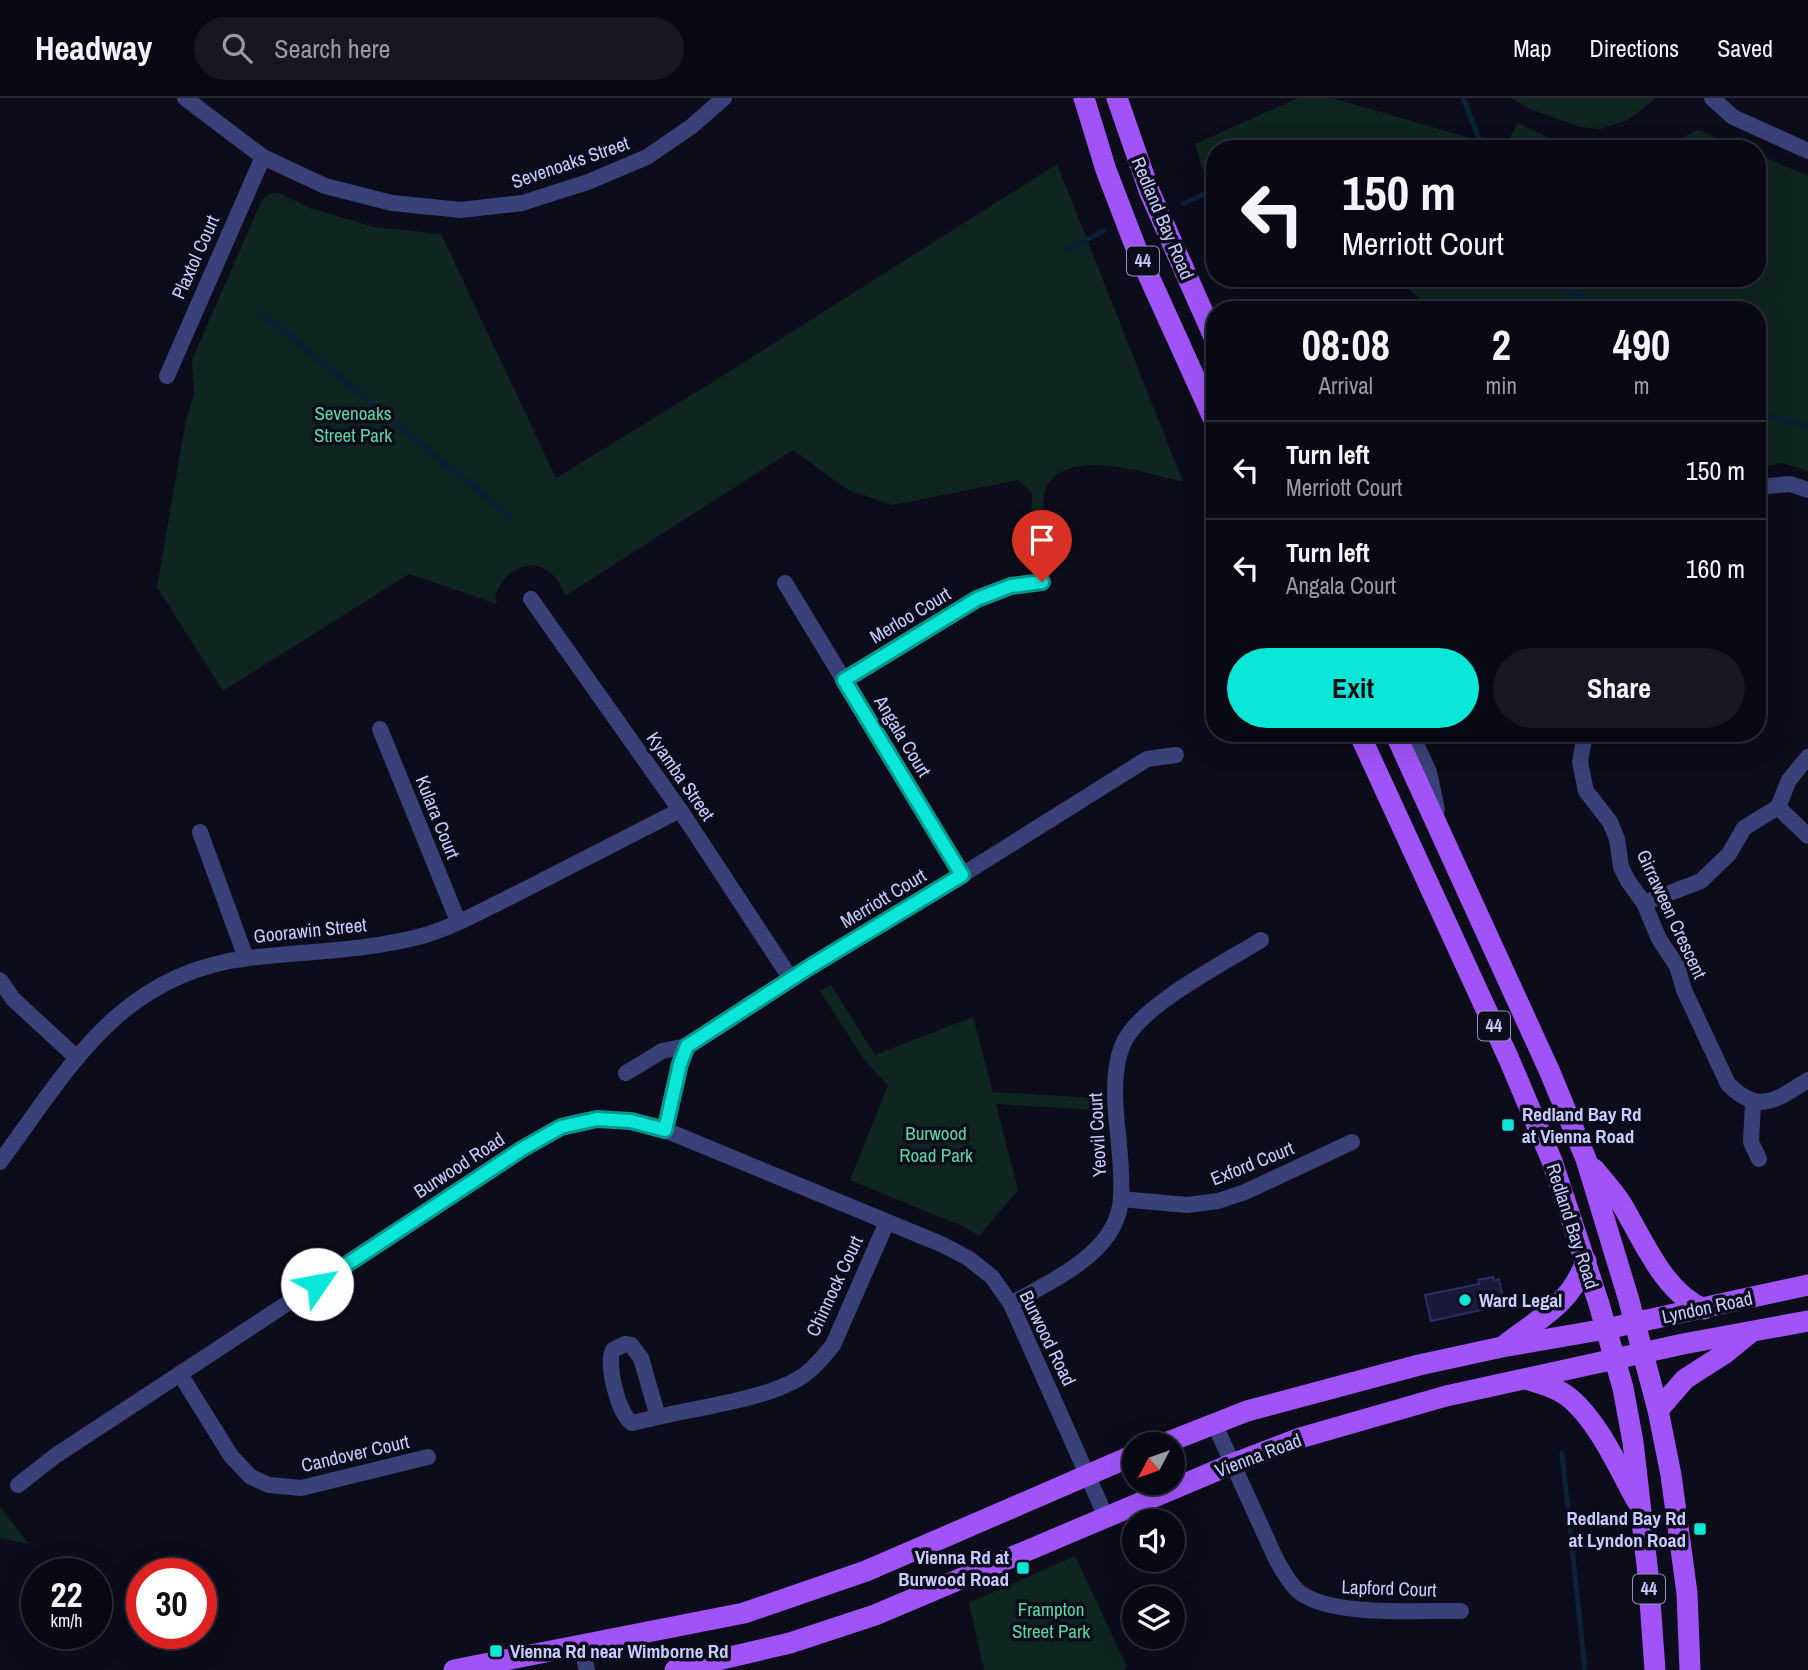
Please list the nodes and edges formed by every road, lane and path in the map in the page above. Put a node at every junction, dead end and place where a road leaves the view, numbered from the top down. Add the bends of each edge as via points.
1 (185, 98) edge
2 (724, 98) edge
3 (1084, 98) edge
4 (1117, 98) edge
5 (1712, 98) edge
6 (1808, 151) edge
7 (263, 156) junction
8 (1206, 319) edge
9 (167, 376) dead end
10 (1206, 402) edge
11 (1779, 484) junction
12 (1766, 486) edge
13 (1808, 490) edge
14 (1766, 494) edge
15 (1042, 582) dead end
16 (785, 583) dead end
17 (531, 599) dead end
18 (844, 680) junction
19 (380, 729) dead end
20 (1363, 742) edge
21 (1399, 742) edge
22 (1415, 742) edge
23 (1583, 742) edge
24 (1176, 755) dead end
25 (1808, 757) edge
26 (1778, 807) junction
27 (680, 810) junction
28 (200, 832) dead end
29 (1808, 836) edge
30 (1443, 841) junction
31 (962, 875) junction
32 (1644, 903) junction
33 (458, 921) junction
34 (1261, 940) dead end
35 (246, 958) junction
36 (791, 979) junction
37 (0, 980) edge
38 (687, 1046) junction
39 (77, 1058) junction
40 (626, 1073) dead end
41 (1808, 1080) edge
42 (1753, 1102) junction
43 (665, 1130) junction
44 (1352, 1142) dead end
45 (1586, 1159) junction
46 (1759, 1159) dead end
47 (0, 1162) edge
48 (1121, 1199) junction
49 (887, 1222) junction
50 (1586, 1261) junction
51 (1808, 1285) edge
52 (1011, 1304) junction
53 (1704, 1309) junction
54 (1808, 1321) edge
55 (1635, 1322) junction
56 (1606, 1329) junction
57 (1753, 1331) junction
58 (1502, 1347) junction
59 (1643, 1353) junction
60 (1615, 1359) junction
61 (180, 1374) junction
62 (1525, 1379) junction
63 (1658, 1410) junction
64 (657, 1417) junction
65 (1214, 1423) junction
66 (1185, 1435) edge
67 (428, 1457) dead end
68 (1122, 1460) edge
69 (1232, 1464) junction
70 (1087, 1475) junction
71 (18, 1485) dead end
72 (1641, 1509) junction
73 (1106, 1517) junction
74 (1461, 1611) dead end
75 (581, 1646) junction
76 (454, 1670) edge
77 (587, 1670) edge
78 (675, 1670) edge
79 (1655, 1670) edge
80 (1690, 1670) edge

1 - 7 street, Sevenoaks Street
2 - 7 street, Sevenoaks Street via 647,157 522,203 461,209 392,203 325,186
3 - 10 main road, Redland Bay Road / 44 via 1136,248
4 - 8 main road, Redland Bay Road / 44 via 1150,193
5 - 6 street via 1733,117
7 - 9 street, Plaxtol Court
11 - 12 street
11 - 13 street
11 - 14 street
15 - 18 street, Merloo Court via 1011,586 977,599
16 - 18 street, Angala Court
17 - 27 street, Kyamba Street
18 - 31 street, Angala Court
19 - 33 street, Kulara Court
20 - 50 main road, Redland Bay Road / 44 via 1508,1057 1552,1161
21 - 30 main road, Redland Bay Road / 44
22 - 30 street via 1429,772
23 - 32 street, Girraween Crescent via 1580,762 1587,791 1610,822 1621,867
24 - 31 street, Merriott Court via 1147,759
25 - 26 street via 1788,780
26 - 29 street
26 - 32 street via 1744,828 1729,854 1701,881
27 - 33 street, Goorawin Street
27 - 36 street, Kyamba Street
28 - 35 street
30 - 45 main road, Redland Bay Road / 44
31 - 36 street, Merriott Court
32 - 42 street, Girraween Crescent via 1677,966 1720,1070 1738,1094
33 - 35 street, Goorawin Street via 390,943
34 - 48 street, Yeovil Court via 1149,1010 1125,1041 1115,1079
35 - 39 street, Goorawin Street via 190,970 151,989 119,1013
36 - 38 street, Merriott Court
37 - 39 street via 13,999
38 - 40 street, Merriott Court via 662,1051
38 - 43 street
39 - 47 street, Goorawin Street
41 - 42 street via 1777,1099
42 - 46 street via 1751,1142
43 - 49 street, Burwood Road
43 - 61 street, Burwood Road via 597,1119 561,1127
44 - 48 street, Exford Court via 1218,1201 1186,1205
45 - 53 main road via 1618,1200 1671,1286
45 - 55 main road, Redland Bay Road / 44
48 - 52 street, Yeovil Court via 1102,1243 1060,1277
49 - 52 street, Burwood Road via 968,1258 992,1277
49 - 64 street, Chinnock Court via 833,1345 821,1360 799,1378 769,1392
50 - 56 main road, Redland Bay Road / 44
50 - 58 main road via 1571,1293
51 - 53 main road, Lyndon Road
52 - 70 street, Burwood Road
53 - 55 main road, Lyndon Road
54 - 57 main road, Lyndon Road
55 - 56 main road, Lyndon Road
55 - 59 main road, Redland Bay Road / 44
56 - 58 main road
56 - 60 main road, Redland Bay Road / 44
57 - 59 main road, Lyndon Road
57 - 63 main road via 1685,1379
58 - 65 main road via 1315,1392
59 - 60 main road, Lyndon Road
59 - 63 main road, Redland Bay Road / 44
60 - 62 main road, Vienna Road
60 - 72 main road, Redland Bay Road / 44 via 1633,1442
61 - 67 street, Candover Court via 231,1456 251,1476 269,1485 301,1488
61 - 71 street, Burwood Road
62 - 69 main road, Vienna Road via 1388,1412
62 - 72 main road via 1572,1399
63 - 80 main road, Redland Bay Road / 44 via 1687,1593
64 - 64 street, Chinnock Court via 632,1423 622,1412 610,1364 618,1345 631,1345 638,1351
65 - 66 main road
65 - 69 street, Lapford Court
68 - 70 main road
69 - 73 main road, Vienna Road
69 - 74 street, Lapford Court via 1276,1559 1298,1592 1320,1604 1344,1609
70 - 73 street, Burwood Road
70 - 75 main road via 807,1593 744,1613
72 - 79 main road, Redland Bay Road / 44
73 - 78 main road, Vienna Road via 875,1615 790,1643
75 - 76 main road
75 - 77 street

